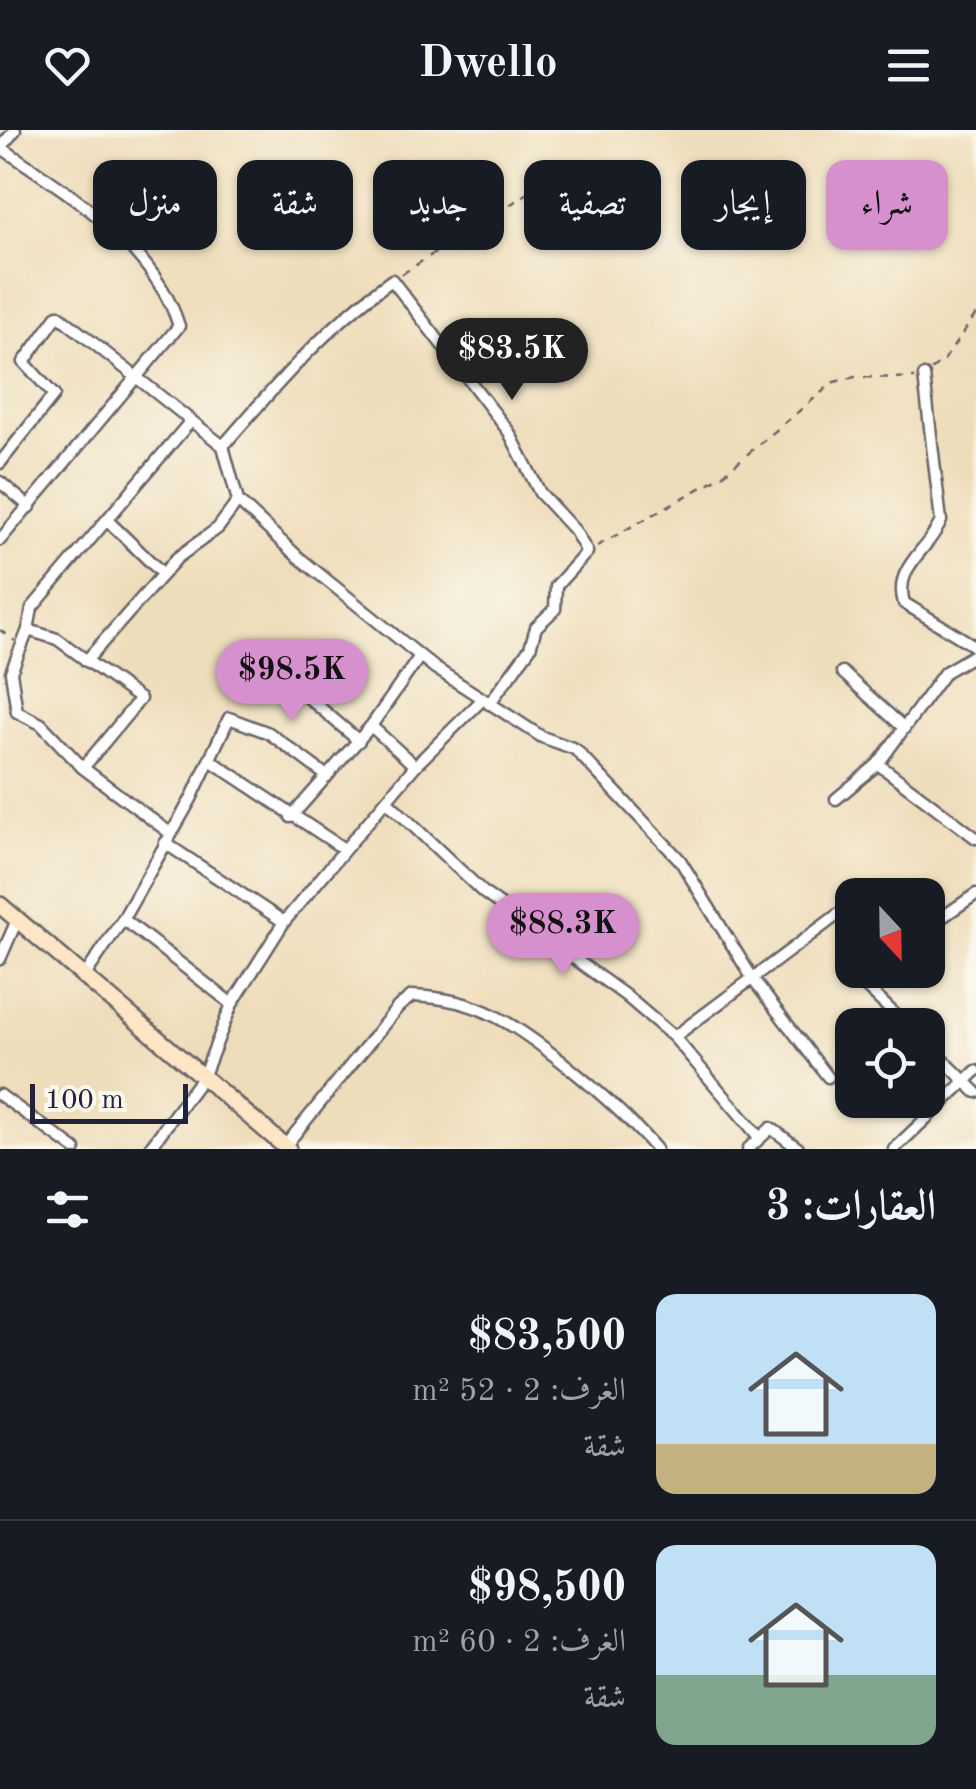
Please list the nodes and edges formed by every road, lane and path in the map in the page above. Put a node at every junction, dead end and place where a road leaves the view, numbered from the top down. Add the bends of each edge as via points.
1 (15, 130) edge
2 (0, 147) edge
3 (524, 196) edge
4 (392, 280) junction
5 (976, 314) edge
6 (135, 376) junction
7 (924, 376) junction
8 (189, 422) junction
9 (223, 446) junction
10 (0, 463) edge
11 (0, 482) edge
12 (238, 501) junction
13 (30, 507) junction
14 (106, 520) junction
15 (0, 540) edge
16 (587, 552) junction
17 (162, 574) junction
18 (0, 630) edge
19 (28, 630) junction
20 (20, 645) junction
21 (976, 651) edge
22 (420, 656) junction
23 (86, 661) junction
24 (842, 672) dead end
25 (298, 688) dead end
26 (486, 702) junction
27 (372, 726) junction
28 (904, 728) junction
29 (359, 741) junction
30 (210, 760) junction
31 (878, 764) junction
32 (416, 766) junction
33 (83, 768) junction
34 (327, 776) junction
35 (836, 799) dead end
36 (387, 800) junction
37 (292, 818) junction
38 (168, 838) junction
39 (976, 838) edge
40 (344, 849) junction
41 (976, 894) edge
42 (0, 905) edge
43 (945, 915) edge
44 (835, 917) edge
45 (123, 919) junction
46 (17, 920) junction
47 (284, 922) junction
48 (0, 959) edge
49 (86, 974) junction
50 (754, 981) junction
51 (868, 988) edge
52 (232, 1004) junction
53 (889, 1008) edge
54 (674, 1037) junction
55 (945, 1060) edge
56 (976, 1071) edge
57 (204, 1075) junction
58 (828, 1077) dead end
59 (967, 1080) junction
60 (976, 1092) edge
61 (0, 1095) edge
62 (759, 1137) junction
63 (286, 1148) edge
64 (74, 1149) edge
65 (149, 1149) edge
66 (656, 1149) edge
67 (748, 1149) edge
68 (798, 1149) edge
69 (894, 1149) edge

1 - 2 street
2 - 6 street via 101,221 165,291 179,326
3 - 4 path
4 - 9 street via 271,390
4 - 16 street via 509,432 540,493
5 - 7 path via 944,360
6 - 8 street
6 - 10 street via 54,316 24,362 54,395
6 - 13 street
7 - 16 path via 834,382 720,477
7 - 21 street via 941,521 913,558 901,591 904,603
8 - 9 street
8 - 14 street
9 - 12 street
11 - 13 street
12 - 17 street via 218,528
12 - 22 street
13 - 15 street
14 - 17 street
14 - 19 street via 32,608
16 - 26 street via 556,586 557,606
17 - 23 street
18 - 20 path
19 - 20 street
19 - 23 street
20 - 33 street via 11,672 15,709 41,724
21 - 28 street via 945,672
22 - 26 street
22 - 27 street
23 - 33 street via 138,695 140,703
24 - 28 street
25 - 29 street
26 - 32 street
26 - 50 street via 542,738 576,749 680,860
27 - 29 street
27 - 32 street
28 - 31 street
29 - 34 street
30 - 34 street via 231,718 269,733
30 - 37 street
30 - 38 street
31 - 35 street
31 - 39 street
32 - 36 street
33 - 38 street
34 - 37 street
36 - 40 street
36 - 54 street via 484,894
37 - 40 street
38 - 45 street
38 - 47 street
40 - 47 street
41 - 43 street
42 - 46 main road
44 - 50 street
45 - 49 street
45 - 52 street
46 - 48 street
46 - 49 main road
47 - 52 street
49 - 57 main road
50 - 54 street
50 - 58 street
51 - 53 street
52 - 57 street
54 - 62 street
55 - 59 street
56 - 59 street
57 - 63 main road
57 - 65 street
59 - 60 street
59 - 69 street
61 - 64 street
62 - 67 street
62 - 68 street via 775,1128
63 - 66 street via 412,996 495,1016 552,1056

